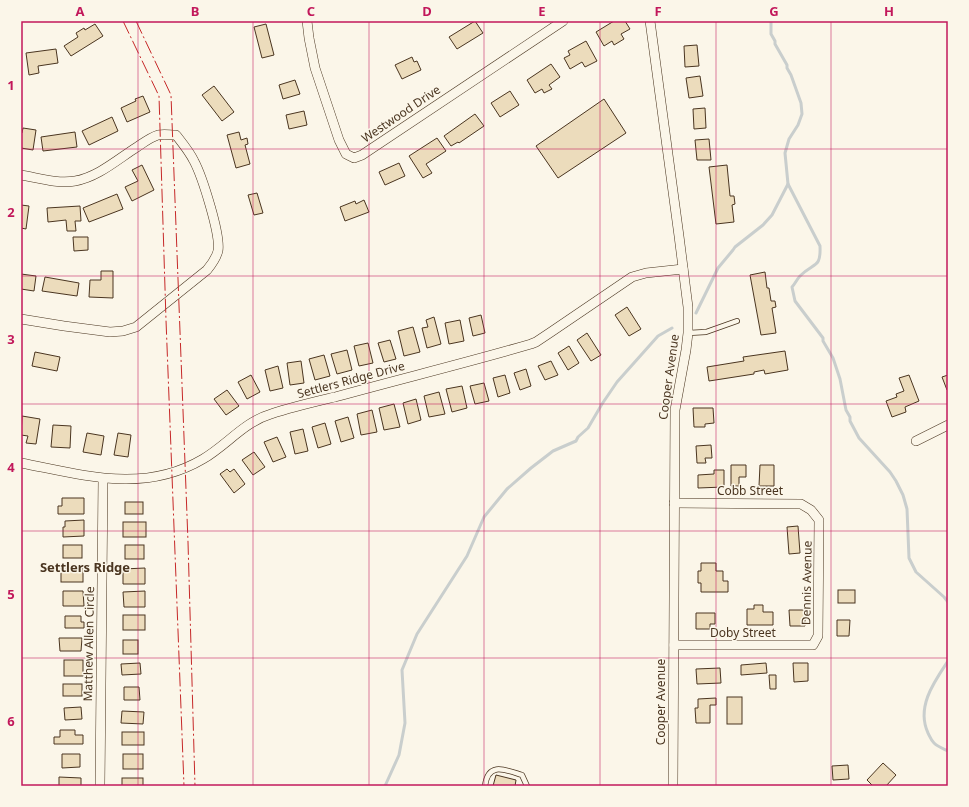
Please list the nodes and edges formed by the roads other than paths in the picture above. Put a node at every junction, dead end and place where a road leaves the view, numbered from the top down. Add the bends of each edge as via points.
1 (307, 21) edge
2 (563, 21) edge
3 (650, 21) edge
4 (21, 175) edge
5 (683, 270) junction
6 (21, 319) edge
7 (736, 321) dead end
8 (688, 333) junction
9 (948, 425) edge
10 (916, 441) dead end
11 (21, 464) edge
12 (103, 479) junction
13 (674, 503) junction
14 (819, 520) joint
15 (674, 645) junction
16 (813, 645) joint
17 (100, 786) edge
18 (485, 786) edge
19 (527, 786) edge
20 (673, 786) edge

1 - 2 street, Westwood Drive via 316,68 339,140 346,154 354,158
3 - 5 street, Cooper Avenue
4 - 6 street via 56,181 75,181 102,169 157,135 176,136 195,162 210,204 218,250 208,270 136,327 110,332
5 - 8 street, Cooper Avenue via 688,306
5 - 12 street, Settlers Ridge Drive via 646,273 632,277 536,342 258,418 214,453 176,472 142,479
7 - 8 lane via 706,332
8 - 13 street, Cooper Avenue via 674,410
9 - 10 street
11 - 12 street, Settlers Ridge Drive
12 - 17 street, Matthew Allen Circle
13 - 14 street, Cobb Street via 801,504 811,510
13 - 15 street, Cooper Avenue
14 - 16 street, Dennis Avenue via 818,636
15 - 16 street, Doby Street
15 - 20 street, Cooper Avenue
18 - 19 lane via 491,771 501,768 522,775

